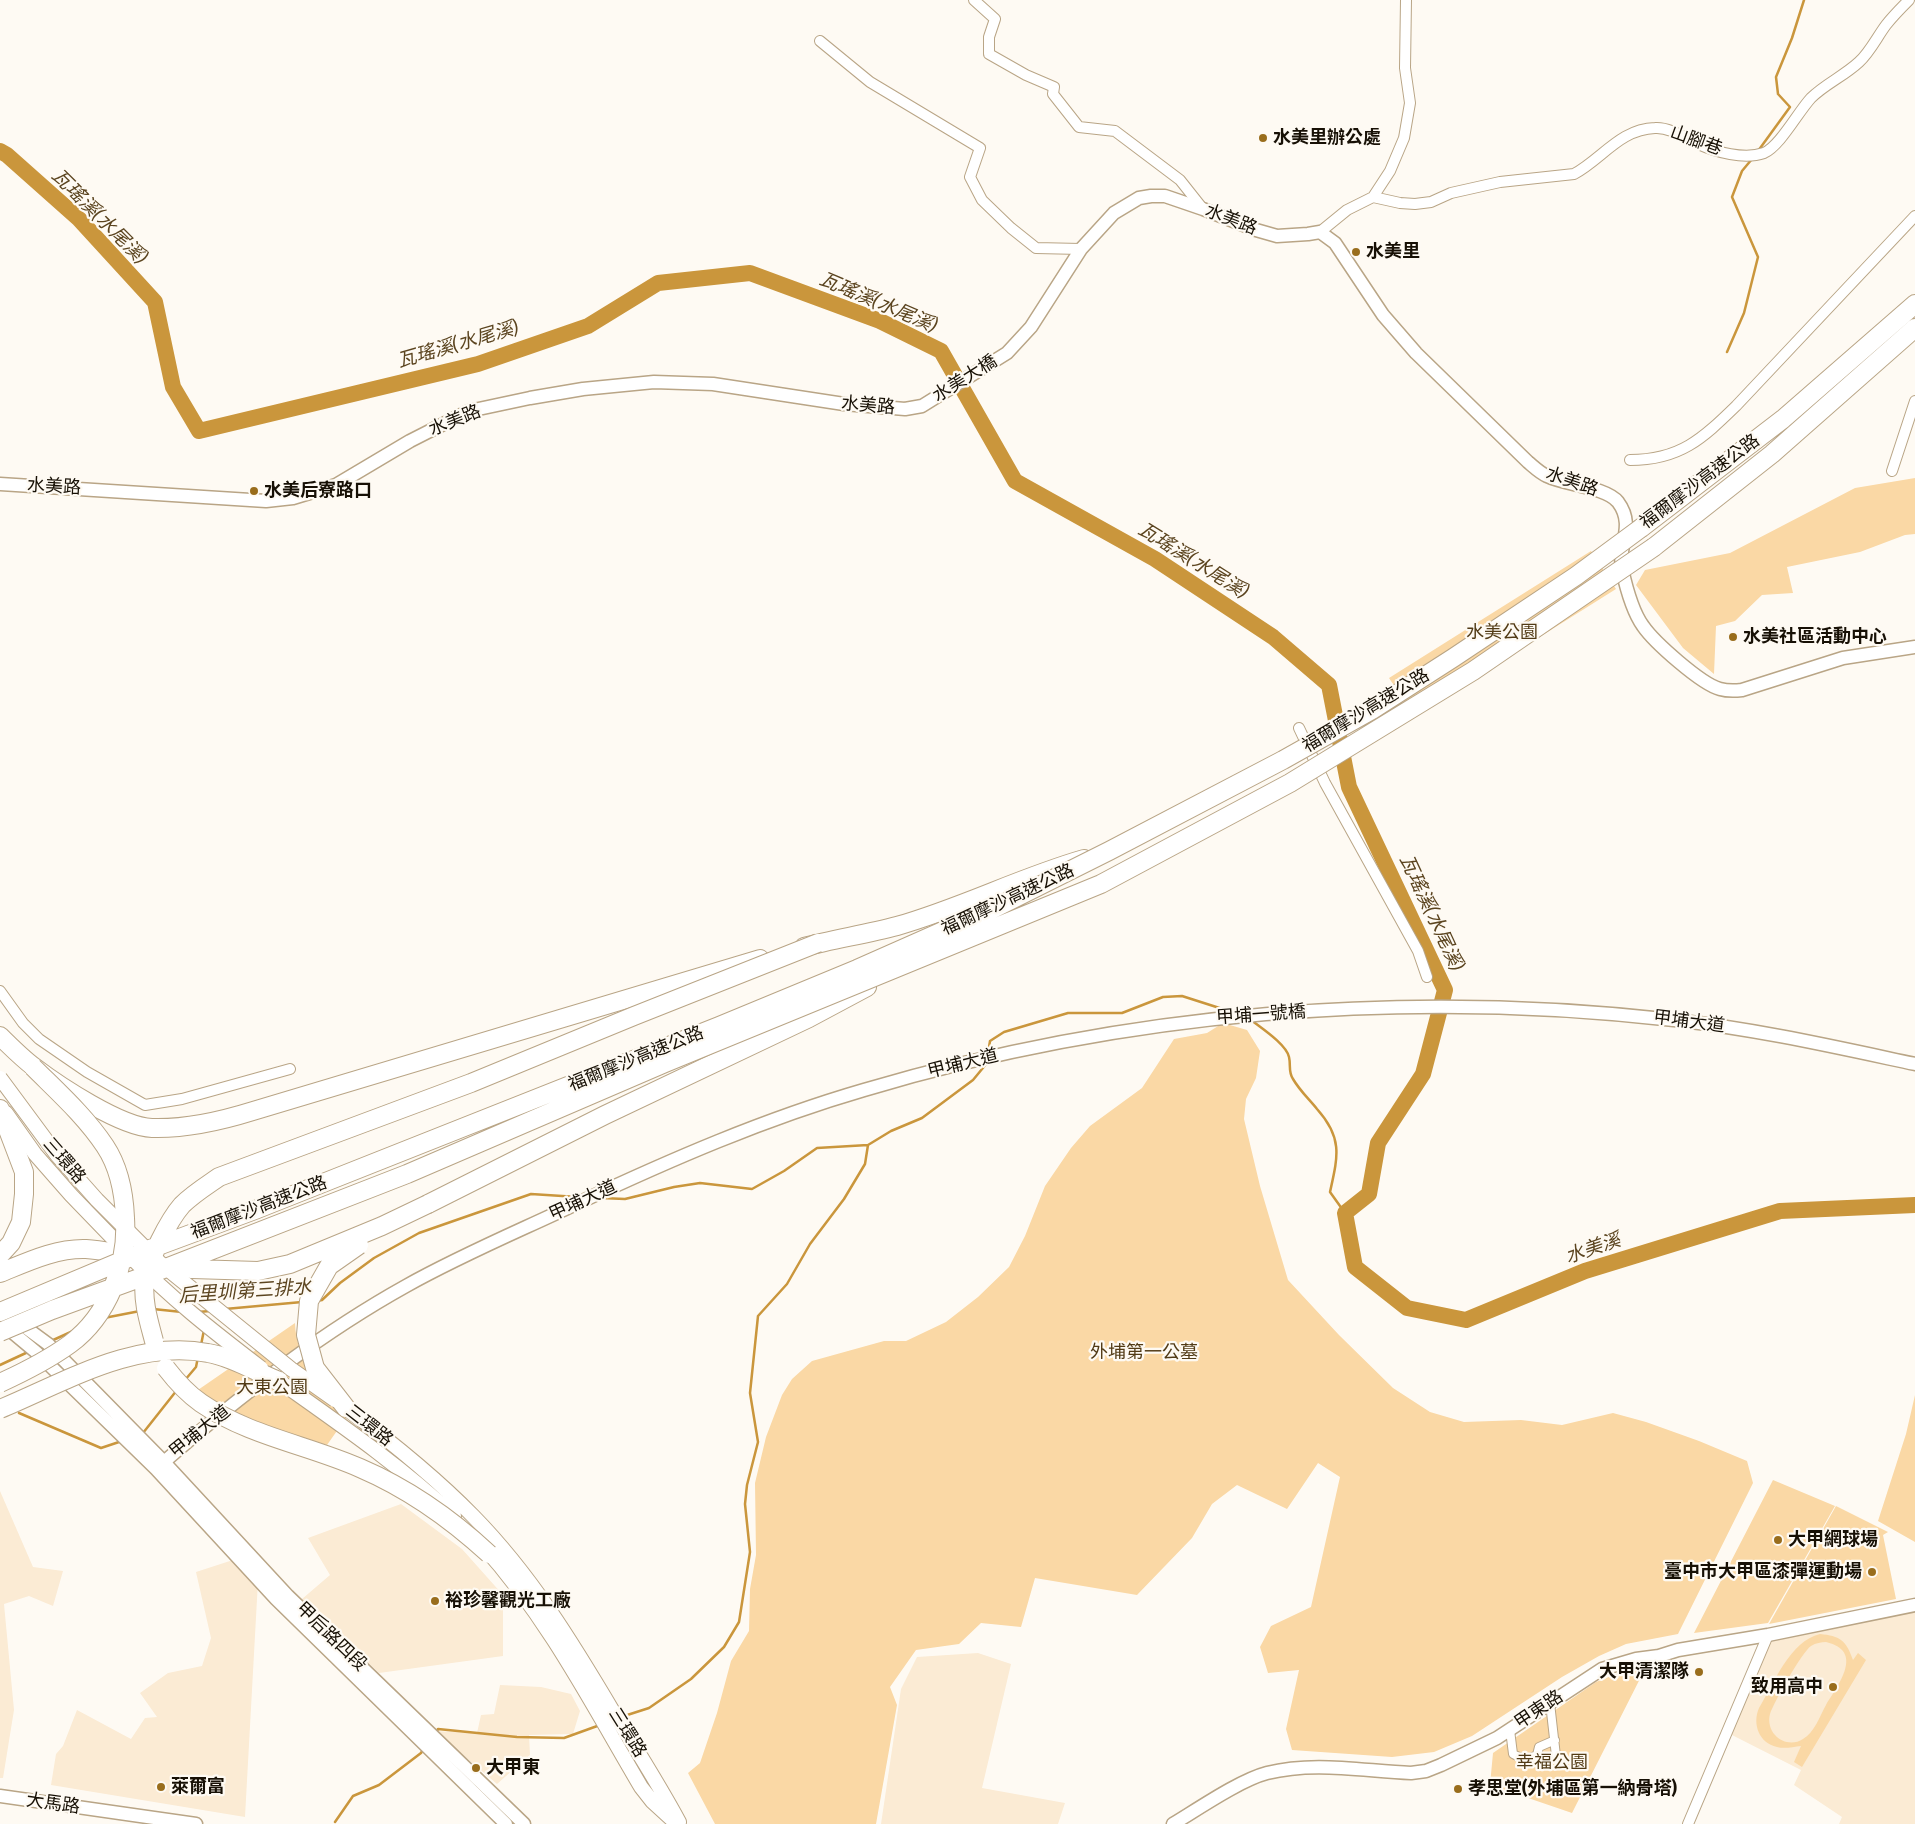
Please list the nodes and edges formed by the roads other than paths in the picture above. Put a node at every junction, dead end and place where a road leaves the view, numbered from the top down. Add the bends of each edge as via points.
1 (974, 0) edge
2 (1406, 0) edge
3 (1905, 1) edge
4 (820, 41) dead end
5 (1373, 197) junction
6 (1203, 209) junction
7 (1915, 216) edge
8 (1320, 232) junction
9 (1081, 250) junction
10 (1915, 304) edge
11 (1915, 328) edge
12 (1007, 353) joint
13 (1915, 401) edge
14 (922, 406) joint
15 (1630, 460) dead end
16 (1892, 471) dead end
17 (0, 484) edge
18 (1915, 647) edge
19 (1299, 728) dead end
20 (1109, 852) junction
21 (818, 943) junction
22 (912, 962) junction
23 (1427, 977) dead end
24 (0, 991) edge
25 (1460, 1007) joint
26 (0, 1036) edge
27 (1063, 1042) joint
28 (1915, 1064) edge
29 (34, 1067) junction
30 (290, 1069) dead end
31 (0, 1078) edge
32 (0, 1104) edge
33 (0, 1109) edge
34 (428, 1204) junction
35 (128, 1254) junction
36 (0, 1255) edge
37 (160, 1263) junction
38 (0, 1273) edge
39 (0, 1312) edge
40 (0, 1322) edge
41 (0, 1332) edge
42 (279, 1381) junction
43 (0, 1383) edge
44 (346, 1408) junction
45 (0, 1409) edge
46 (126, 1432) junction
47 (160, 1465) junction
48 (489, 1554) junction
49 (1915, 1604) edge
50 (1768, 1635) junction
51 (1550, 1703) junction
52 (1510, 1730) junction
53 (1555, 1740) junction
54 (1556, 1756) dead end
55 (0, 1796) edge
56 (664, 1806) junction
57 (196, 1824) edge
58 (506, 1824) edge
59 (522, 1824) edge
60 (678, 1824) edge
61 (1172, 1824) edge
62 (1688, 1824) edge

1 - 6 street via 995,19 989,37 989,54 1054,87 1053,94 1078,127 1115,131 1180,180
2 - 5 street via 1408,122 1390,171
3 - 5 street, 山腳巷 via 1860,61 1812,97 1766,152 1757,155 1714,150 1656,128 1620,138 1574,174 1500,182 1415,204
4 - 9 street via 870,82 980,148 970,177 982,200 1011,228 1036,248
5 - 8 street via 1347,210
6 - 8 street, 水美路 via 1277,236
6 - 9 street, 水美路 via 1165,196 1140,198 1114,213
7 - 15 street via 1708,434 1670,455
8 - 18 street, 水美路 via 1335,243 1384,316 1416,353 1528,462 1545,475 1606,493 1617,501 1625,515 1626,528 1621,566 1642,625 1654,640 1707,683 1730,691 1742,690 1843,658
9 - 12 street, 水美路 via 1031,327
10 - 20 highway, 福爾摩沙高速公路, bridge via 1783,419 1576,576 1372,710
11 - 22 highway, 福爾摩沙高速公路, bridge via 1772,454 1654,548 1473,671 1290,783 1101,884
12 - 14 street, 水美大橋
13 - 16 street
14 - 17 street, 水美路 via 905,409 844,404 713,384 654,382 583,389 469,412 410,441 336,485 294,498 266,501
19 - 23 street via 1325,784 1418,950
20 - 21 highway, bridge via 1051,868 898,926
20 - 39 highway, 福爾摩沙高速公路, bridge via 995,908 737,1019 150,1249
21 - 29 highway, bridge via 217,1122 150,1128 124,1121 104,1112
21 - 48 highway, bridge via 471,1083 219,1178 181,1206 153,1254 145,1280 145,1298 154,1341 166,1368 200,1402 221,1416 252,1429 326,1454 398,1485 433,1507
22 - 34 highway, bridge via 809,1018
22 - 41 highway, 福爾摩沙高速公路, bridge via 406,1174
24 - 30 street via 39,1039 87,1072 145,1105 182,1100
25 - 27 street, 甲埔一號橋 via 1338,1009 1204,1020
25 - 28 street, 甲埔大道 via 1552,1010 1676,1020 1798,1039
26 - 29 highway
27 - 47 street, 甲埔大道 via 970,1061 895,1081 815,1105 715,1141 450,1263 405,1286 294,1358
29 - 43 highway, bridge via 86,1121 106,1147 118,1171 126,1233 124,1256 118,1277 88,1328 70,1344
31 - 37 main road, 三環路, bridge via 57,1155
32 - 35 main road, 三環路 via 35,1154
33 - 36 highway via 24,1172 21,1222 11,1243
34 - 37 highway, bridge via 290,1264 258,1271 229,1272
34 - 44 highway, bridge via 329,1266 309,1300 306,1335 315,1368
35 - 37 main road, bridge
35 - 38 highway via 85,1249 54,1253
35 - 42 main road, 三環路, bridge via 205,1326
37 - 44 main road, 三環路, bridge via 291,1369
39 - 46 street via 48,1344
40 - 46 street
42 - 45 highway, bridge via 209,1353 158,1351 91,1369
42 - 48 main road, 三環路, bridge via 418,1482
44 - 56 main road, 三環路 via 390,1441 473,1516 521,1571 572,1642
46 - 47 street, 甲后路四段
47 - 58 street, 甲后路四段 via 276,1599
47 - 59 street, 甲后路四段 via 288,1596
48 - 56 main road, 三環路 via 560,1647 641,1787
49 - 50 street, 甲東路
50 - 51 street, 甲東路 via 1678,1650 1611,1666
50 - 62 street
51 - 52 street, 甲東路
51 - 53 street
52 - 53 street via 1513,1754 1525,1760 1537,1755 1539,1747
52 - 61 street, 甲東路 via 1426,1771 1309,1767 1265,1774
53 - 54 street
55 - 57 street, 大馬路
56 - 60 main road, 三環路

